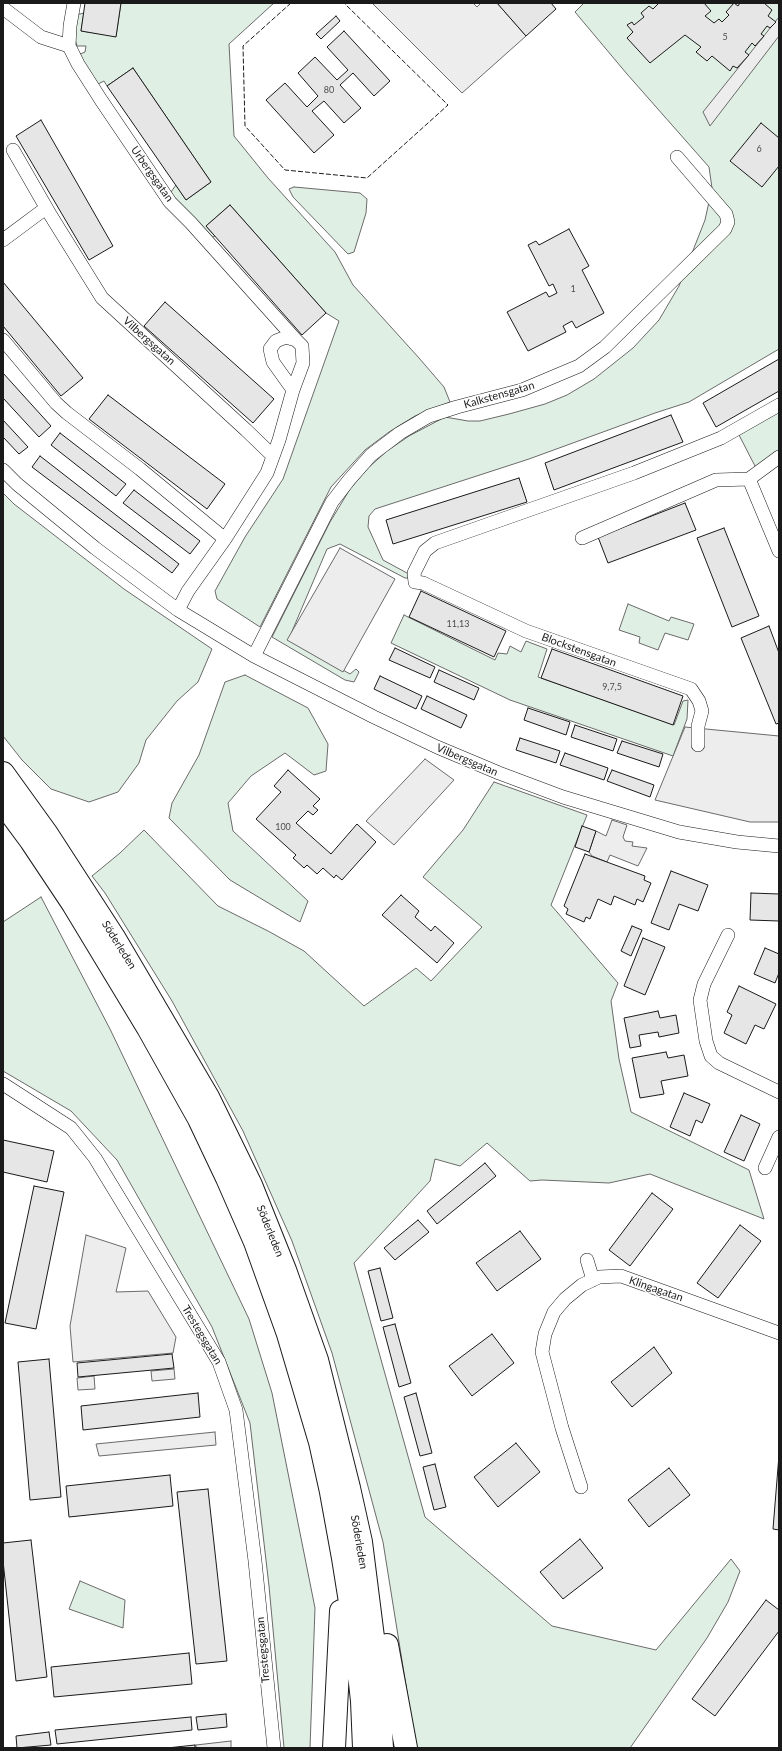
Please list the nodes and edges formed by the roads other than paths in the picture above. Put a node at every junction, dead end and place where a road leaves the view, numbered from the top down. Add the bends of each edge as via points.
1 (74, 3) edge
2 (3, 8) edge
3 (69, 46) junction
4 (13, 150) dead end
5 (678, 157) dead end
6 (46, 208) junction
7 (3, 240) edge
8 (3, 340) edge
9 (296, 340) junction
10 (293, 390) junction
11 (779, 405) edge
12 (273, 456) junction
13 (779, 457) edge
14 (3, 470) edge
15 (749, 478) junction
16 (582, 538) dead end
17 (225, 539) junction
18 (779, 551) edge
19 (178, 610) junction
20 (254, 656) junction
21 (698, 745) dead end
22 (3, 773) edge
23 (3, 803) edge
24 (779, 846) edge
25 (728, 934) dead end
26 (3, 1084) edge
27 (779, 1092) edge
28 (779, 1137) edge
29 (765, 1168) dead end
30 (587, 1260) dead end
31 (593, 1280) junction
32 (779, 1333) edge
33 (581, 1487) dead end
34 (361, 1542) junction
35 (343, 1558) junction
36 (274, 1748) edge
37 (334, 1748) edge
38 (364, 1748) edge
39 (382, 1748) edge
40 (406, 1748) edge

1 - 3 street, Urbergsgatan
2 - 3 street via 41,37
3 - 9 street, Urbergsgatan via 101,100 170,202
4 - 6 street, Vilbergsgatan
5 - 20 street, Kalkstensgatan via 726,214 728,222 725,229 605,347 579,366 522,390 429,416 400,433 371,455 332,502
6 - 7 street
6 - 12 street, Vilbergsgatan via 102,298
8 - 17 street via 62,408
9 - 10 street via 302,346 303,363
9 - 10 street via 286,337 276,341 270,349 272,362
10 - 12 street
11 - 21 street, Blockstensgatan via 720,438 634,473 435,543 425,551 414,573 415,582 423,583 526,631 690,689 699,700 702,711 698,726
12 - 17 street via 267,473
13 - 15 street
14 - 19 street, Vilbergsgatan via 95,548
15 - 16 street via 716,480
15 - 18 street
17 - 19 street via 188,591
19 - 20 street, Vilbergsgatan
20 - 24 street, Vilbergsgatan via 352,707 437,747 563,797 679,832
22 - 34 highway, Söderleden via 83,888 163,1018 208,1097 251,1185 317,1360
23 - 35 highway, Söderleden via 36,848 100,946 198,1119 227,1178 255,1242 288,1334 320,1442
25 - 27 street via 704,984 700,1000 706,1041 711,1056 719,1063
26 - 36 street, Trestegsgatan via 71,1128 95,1158 219,1362 236,1410 255,1561
28 - 29 street
30 - 31 street
31 - 32 street, Klingagatan via 621,1276
31 - 33 street, Klingagatan via 582,1285 554,1312 542,1352
34 - 39 highway, Söderleden via 377,1669
34 - 40 highway via 380,1605
35 - 37 highway
35 - 38 highway, Söderleden via 362,1701

